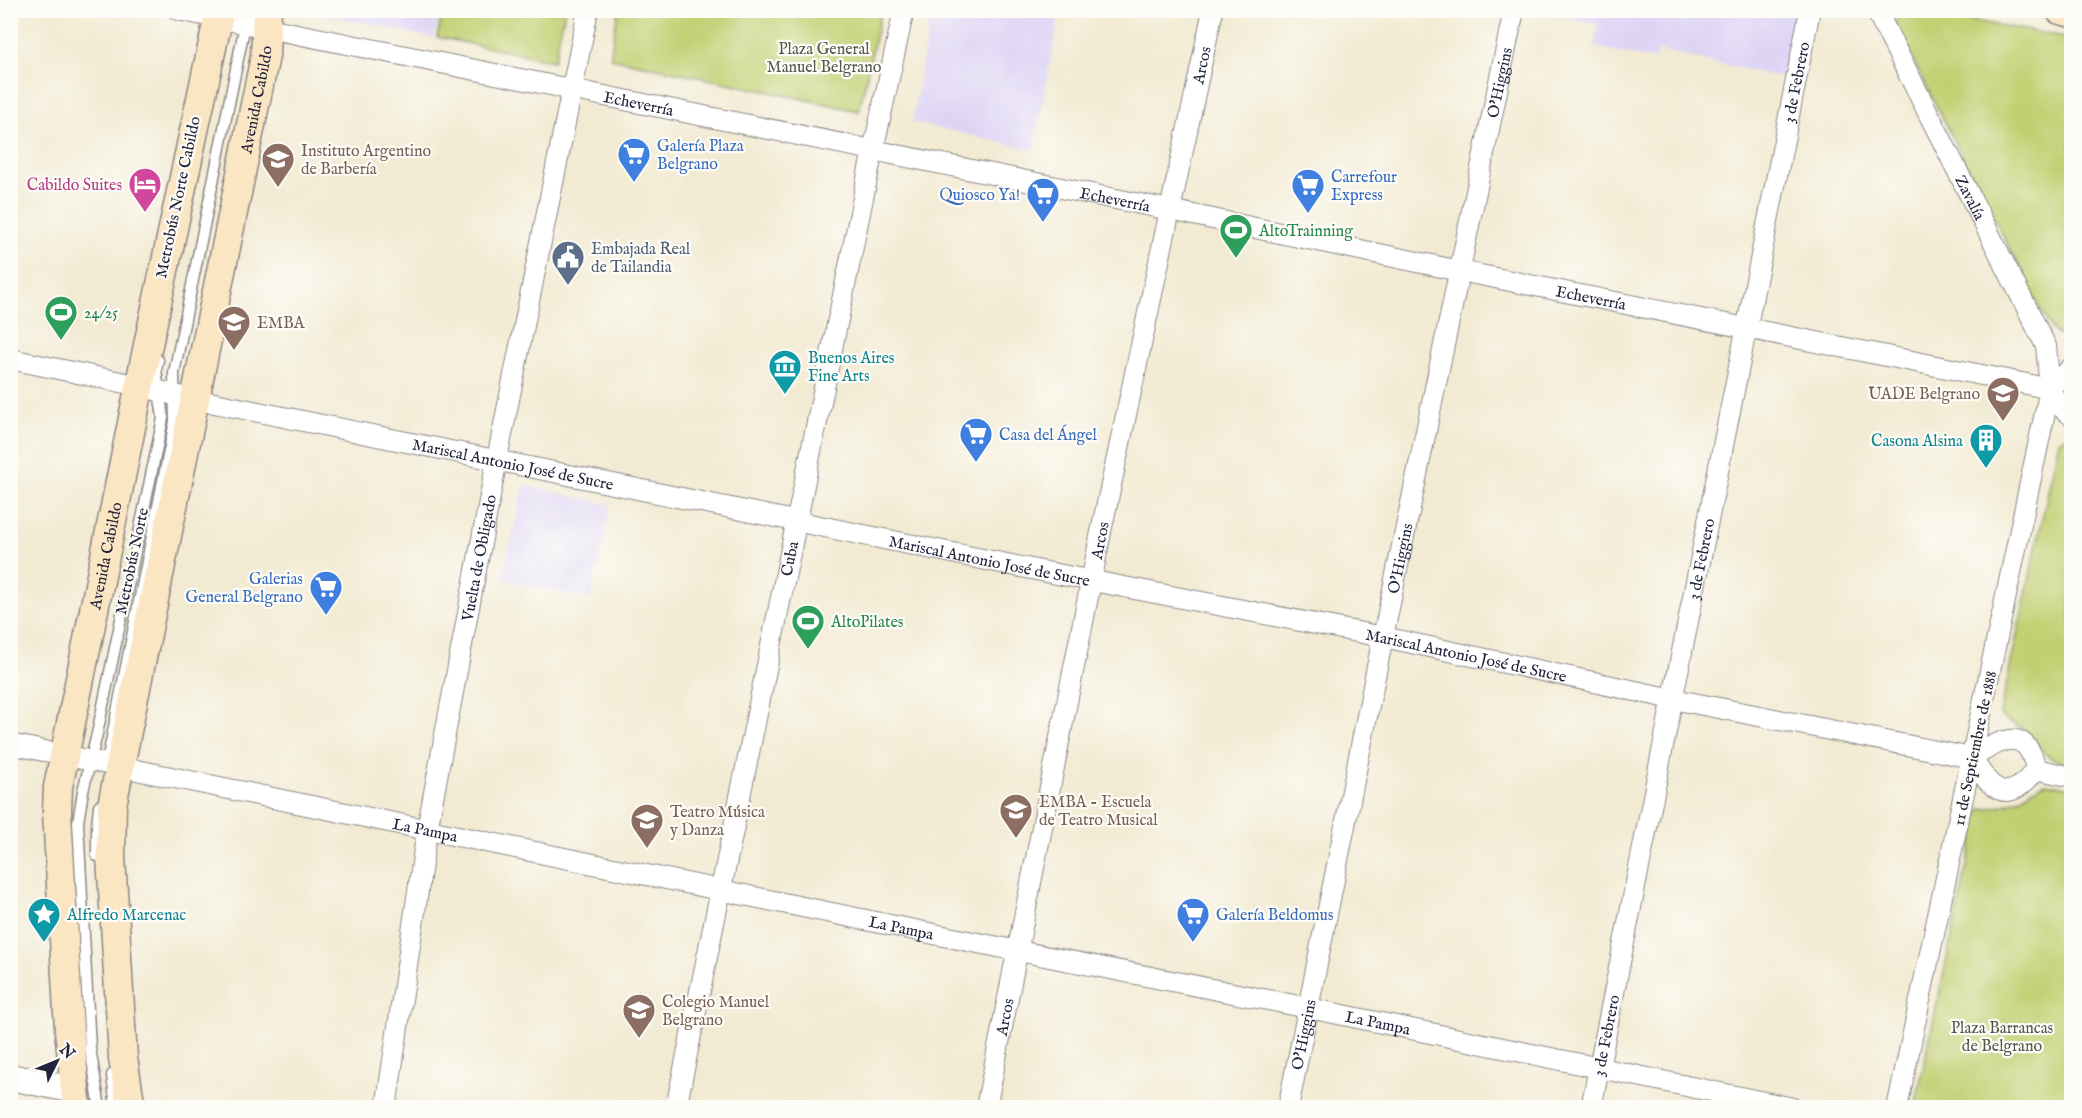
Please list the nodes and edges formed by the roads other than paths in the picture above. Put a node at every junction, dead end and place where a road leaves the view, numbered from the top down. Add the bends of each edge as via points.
1 (178, 10) edge
2 (588, 10) edge
3 (904, 10) edge
4 (1213, 10) edge
5 (1514, 10) edge
6 (1810, 10) edge
7 (1876, 10) edge
8 (2060, 10) edge
9 (2072, 13) edge
10 (241, 18) edge
11 (571, 91) junction
12 (873, 151) junction
13 (1170, 210) junction
14 (1460, 271) junction
15 (1748, 328) junction
16 (161, 347) dead end
17 (10, 359) edge
18 (2072, 367) edge
19 (2050, 389) junction
20 (168, 392) junction
21 (2072, 416) edge
22 (497, 459) junction
23 (797, 520) junction
24 (1092, 581) junction
25 (1383, 637) junction
26 (1673, 699) junction
27 (10, 744) edge
28 (1972, 758) junction
29 (97, 765) junction
30 (2036, 770) junction
31 (2072, 777) edge
32 (101, 794) dead end
33 (427, 830) junction
34 (98, 863) dead end
35 (722, 890) junction
36 (1017, 950) junction
37 (1309, 1008) junction
38 (111, 1065) dead end
39 (1598, 1069) junction
40 (10, 1077) edge
41 (81, 1102) edge
42 (100, 1107) edge
43 (116, 1107) edge
44 (131, 1107) edge
45 (386, 1107) edge
46 (676, 1107) edge
47 (986, 1107) edge
48 (1288, 1107) edge
49 (1590, 1107) edge
50 (1792, 1107) edge
51 (1898, 1107) edge

1 - 10 street, Echeverría
2 - 11 street, Vuelta de Obligado
3 - 12 street, Cuba
4 - 13 street, Arcos
5 - 14 street, O'Higgins
6 - 15 street, 3 de Febrero
7 - 19 street, Zavalía via 2046,346
8 - 9 main road
10 - 11 street, Echeverría
10 - 20 main road, Avenida Cabildo
10 - 20 main road, Avenida Cabildo via 265,56
11 - 12 street, Echeverría
11 - 22 street, Vuelta de Obligado
12 - 13 street, Echeverría
12 - 23 street, Cuba
13 - 14 street, Echeverría
13 - 24 street, Arcos
14 - 15 street, Echeverría
14 - 25 street, O'Higgins
15 - 19 street, Echeverría
15 - 26 street, 3 de Febrero
16 - 20 lane via 156,370
17 - 20 street, Mariscal Antonio José de Sucre
18 - 19 street
19 - 21 street
19 - 28 street, 11 de Septiembre de 1888
20 - 22 street, Mariscal Antonio José de Sucre
20 - 29 main road, Avenida Cabildo
20 - 29 main road, Avenida Cabildo
22 - 23 street, Mariscal Antonio José de Sucre
22 - 33 street, Vuelta de Obligado
23 - 24 street, Mariscal Antonio José de Sucre
23 - 35 street, Cuba
24 - 25 street, Mariscal Antonio José de Sucre
24 - 36 street, Arcos
25 - 26 street, Mariscal Antonio José de Sucre
25 - 37 street, O'Higgins
26 - 28 street, Mariscal Antonio José de Sucre
26 - 39 street, 3 de Febrero
27 - 29 street, La Pampa
28 - 30 street via 2000,741 2010,740 2027,747
28 - 30 street via 1990,786 2001,790 2019,788
28 - 51 street, 11 de Septiembre de 1888
29 - 33 street, La Pampa
29 - 41 main road, Avenida Cabildo via 58,786 69,1030
29 - 42 lane via 83,791 78,838 90,1048
29 - 44 main road, Avenida Cabildo via 112,805 111,857 123,1058
30 - 31 street
32 - 34 lane
33 - 35 street, La Pampa
33 - 45 street, Vuelta de Obligado
35 - 36 street, La Pampa
35 - 46 street, Cuba
36 - 37 street, La Pampa
36 - 47 street, Arcos
37 - 39 street, La Pampa
37 - 48 street, O'Higgins
38 - 43 lane
39 - 49 street, 3 de Febrero
39 - 50 street, La Pampa
40 - 41 street

